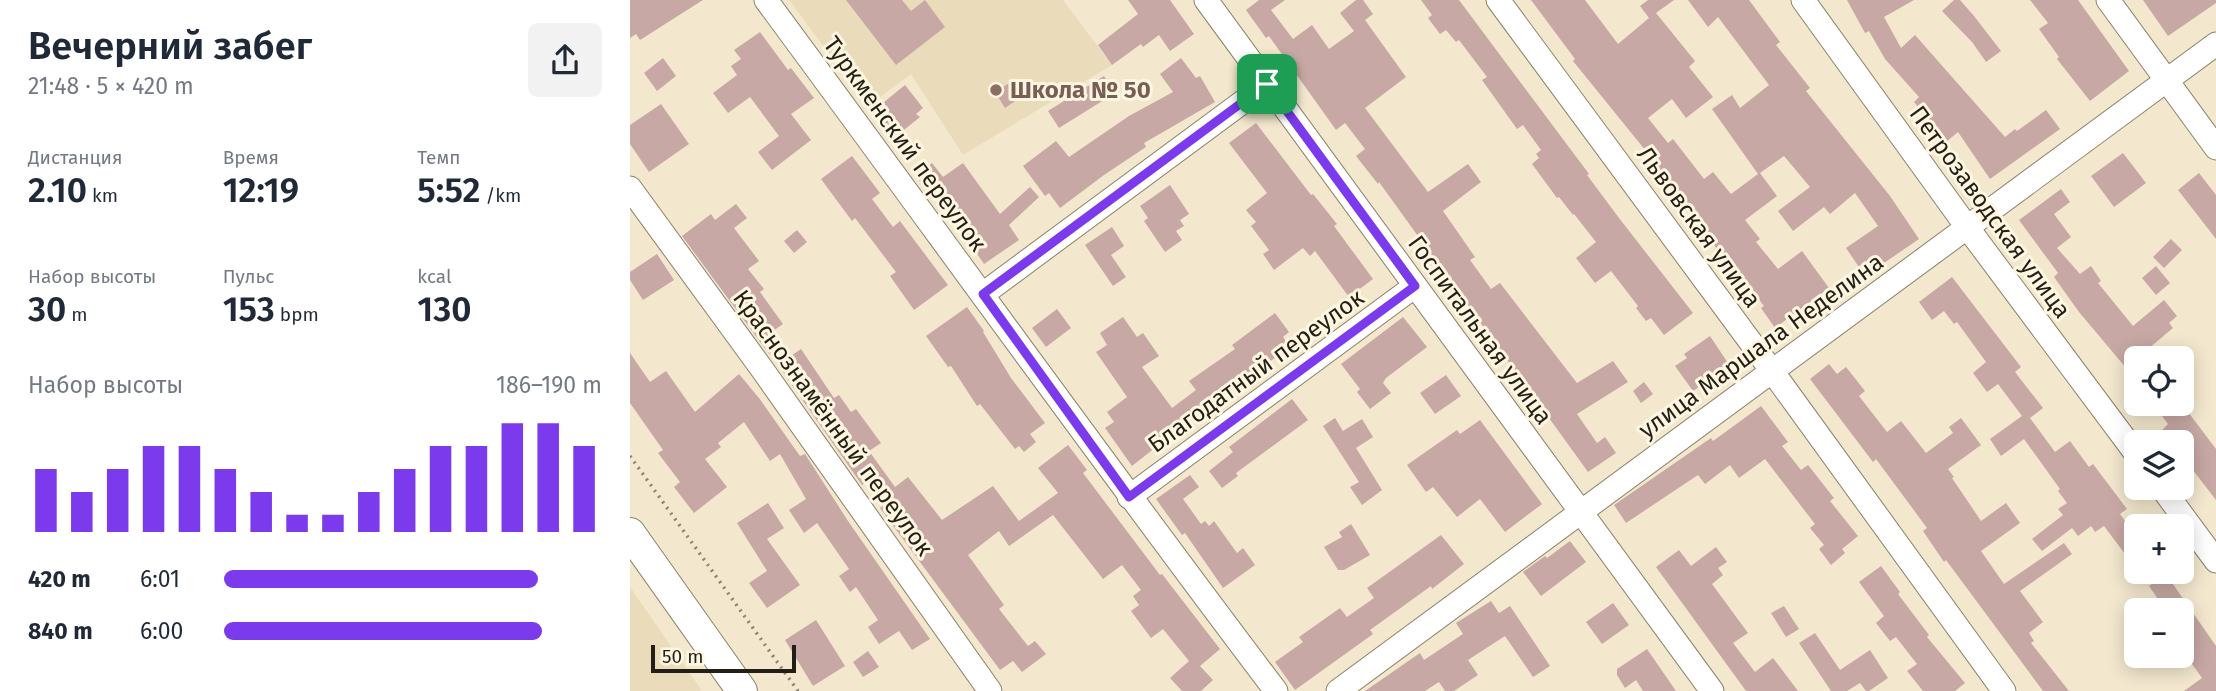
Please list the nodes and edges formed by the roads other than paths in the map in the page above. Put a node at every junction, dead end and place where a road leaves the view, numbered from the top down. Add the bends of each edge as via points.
1 (766, 0) edge
2 (1206, 0) edge
3 (1498, 0) edge
4 (1803, 0) edge
5 (2108, 0) edge
6 (2216, 44) edge
7 (2167, 81) junction
8 (1267, 84) junction
9 (2216, 148) edge
10 (630, 188) edge
11 (1967, 227) junction
12 (1415, 286) junction
13 (983, 294) junction
14 (1772, 371) junction
15 (2124, 437) edge
16 (1129, 497) junction
17 (2171, 500) edge
18 (1579, 512) junction
19 (630, 533) edge
20 (2216, 561) edge
21 (742, 691) edge
22 (990, 691) edge
23 (1276, 691) edge
24 (1338, 691) edge
25 (1712, 691) edge
26 (2004, 691) edge

1 - 13 street, Туркменский переулок
2 - 8 street, Госпитальная улица
3 - 14 street, Львовская улица
4 - 11 street, Петрозаводская улица
5 - 7 street
6 - 7 street, улица Маршала Неделина
7 - 9 street
7 - 11 street, улица Маршала Неделина
8 - 12 street, Госпитальная улица
8 - 13 street
10 - 22 street, Краснознамённый переулок
11 - 14 street, улица Маршала Неделина
11 - 15 street, Петрозаводская улица
12 - 16 street, Благодатный переулок
12 - 18 street, Госпитальная улица
13 - 16 street, Туркменский переулок
14 - 18 street, улица Маршала Неделина
14 - 26 street, Львовская улица
16 - 23 street, Туркменский переулок
17 - 20 street
18 - 24 street, улица Маршала Неделина
18 - 25 street, Госпитальная улица
19 - 21 street

